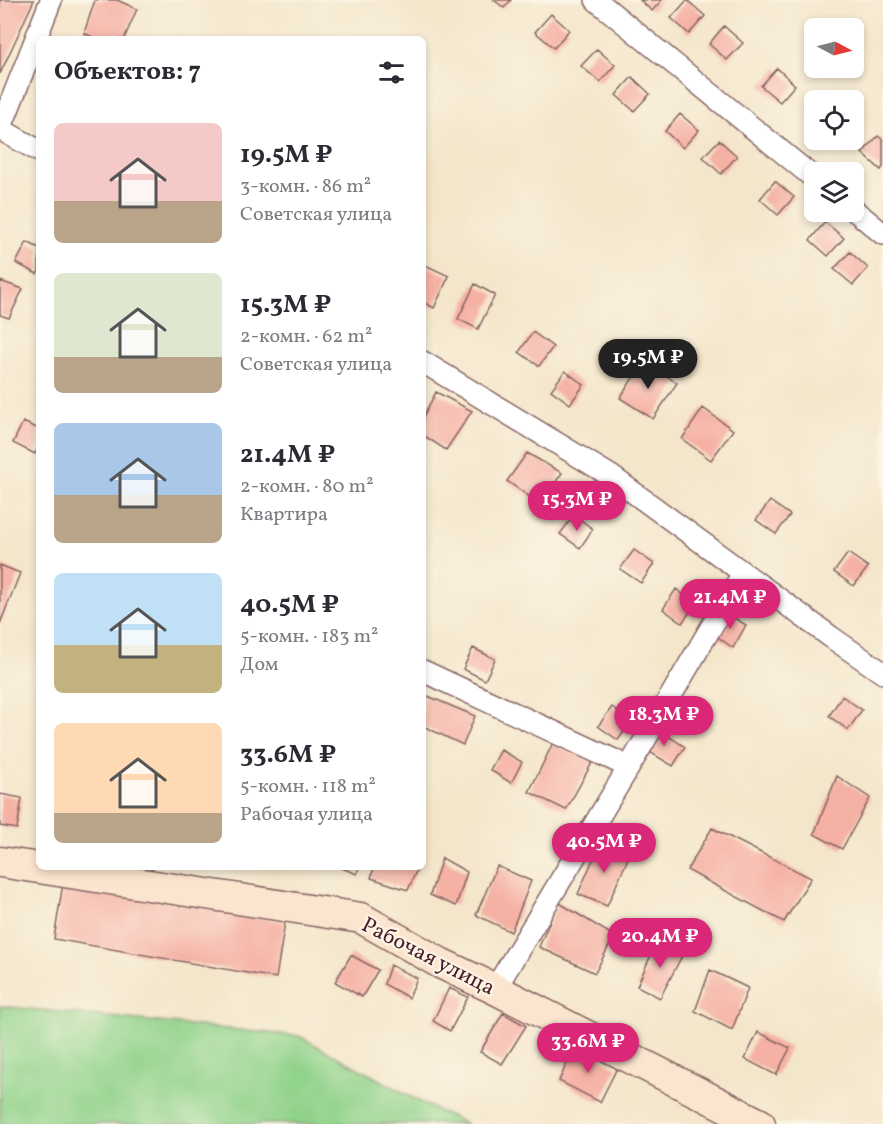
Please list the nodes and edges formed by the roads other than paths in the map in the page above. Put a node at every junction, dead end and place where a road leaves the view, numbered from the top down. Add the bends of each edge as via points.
1 (51, 0) edge
2 (596, 0) edge
3 (37, 36) edge
4 (36, 38) edge
5 (0, 130) edge
6 (36, 149) edge
7 (804, 170) edge
8 (864, 218) edge
9 (883, 234) edge
10 (426, 364) edge
11 (743, 573) junction
12 (426, 672) edge
13 (883, 673) edge
14 (629, 767) junction
15 (0, 862) edge
16 (36, 868) edge
17 (52, 870) edge
18 (495, 989) junction
19 (760, 1124) edge

1 - 3 street
2 - 7 street
4 - 5 street
5 - 6 street
8 - 9 street
10 - 11 street via 611,476
11 - 13 street
11 - 14 street
12 - 14 street
14 - 18 street
15 - 16 main road, Рабочая улица
17 - 18 main road, Рабочая улица via 361,918
18 - 19 main road, Рабочая улица

